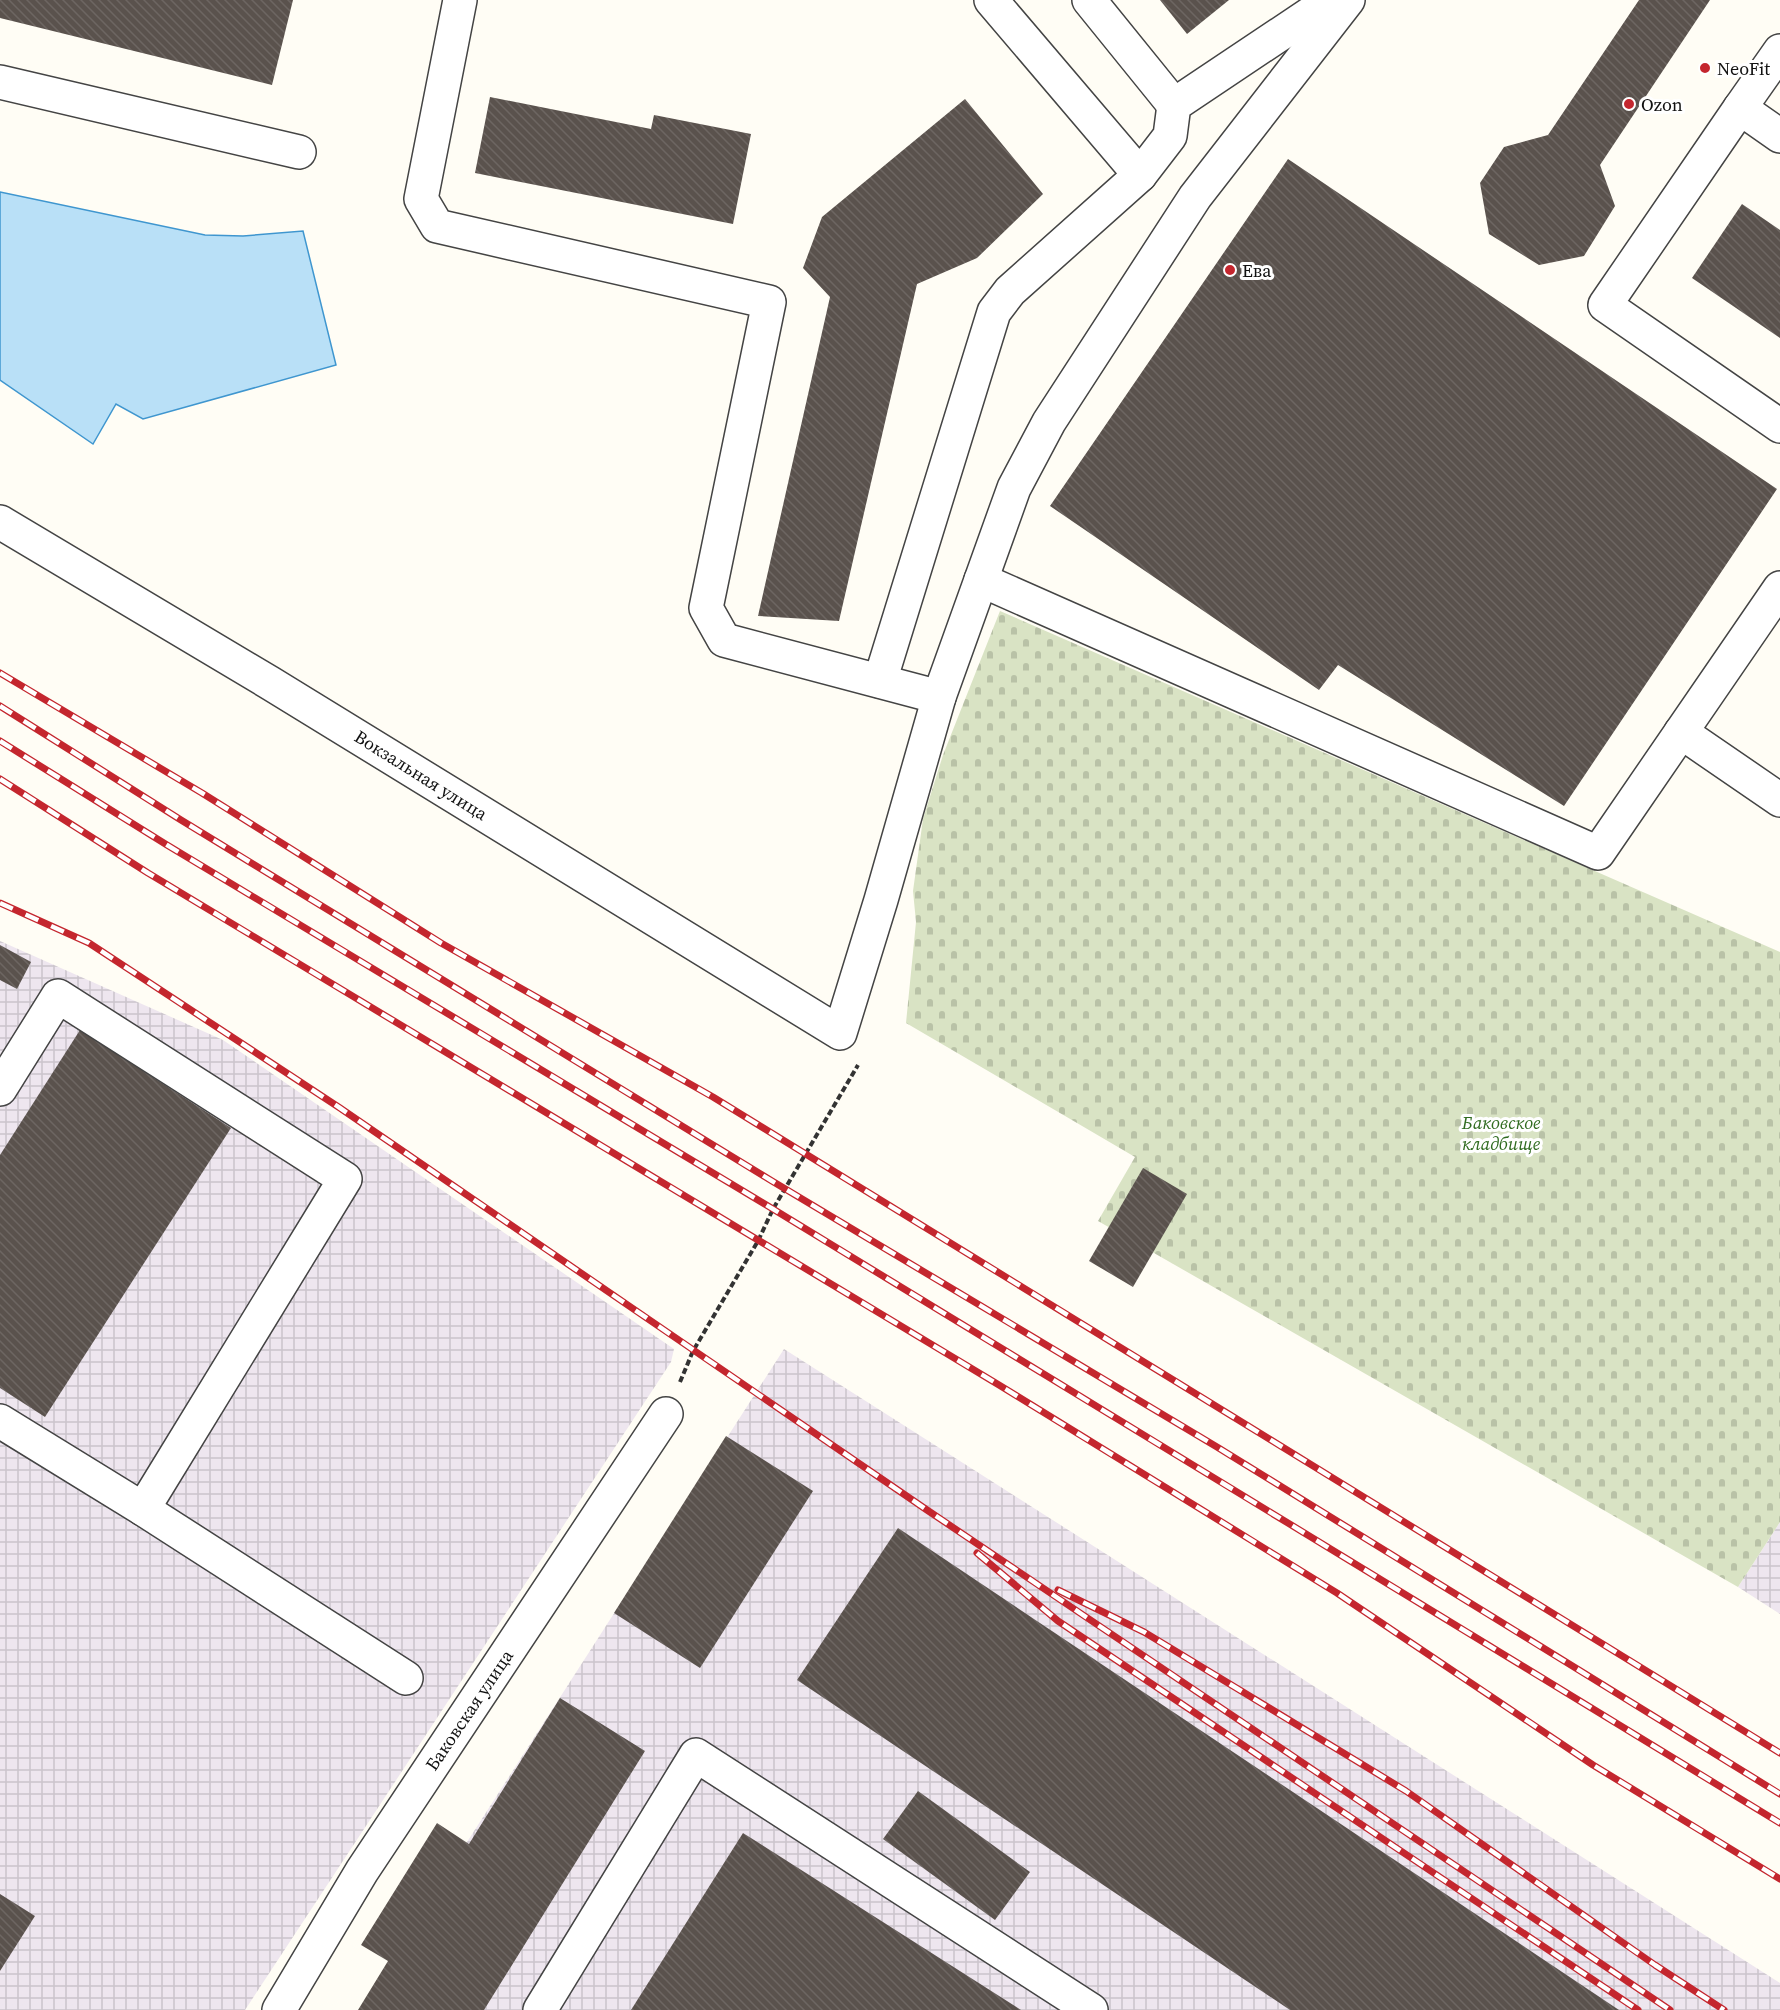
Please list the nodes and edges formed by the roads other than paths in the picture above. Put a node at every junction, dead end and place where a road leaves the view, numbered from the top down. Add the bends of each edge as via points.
1 (460, 0) edge
2 (991, 0) edge
3 (1089, 0) edge
4 (1331, 0) edge
5 (1348, 0) edge
6 (1780, 51) edge
7 (0, 82) edge
8 (1174, 105) junction
9 (1740, 108) junction
10 (1780, 136) edge
11 (299, 152) dead end
12 (1140, 175) junction
13 (1780, 426) edge
14 (0, 522) edge
15 (981, 580) junction
16 (1780, 588) edge
17 (880, 681) junction
18 (939, 697) junction
19 (1681, 732) junction
20 (1780, 800) edge
21 (0, 1089) edge
22 (666, 1414) road end
23 (0, 1421) edge
24 (143, 1509) junction
25 (406, 1678) dead end
26 (279, 2010) edge
27 (540, 2010) edge
28 (1091, 2010) edge

1 - 17 street via 421,199 438,226 769,302 706,608 724,640
2 - 12 street
3 - 8 street
4 - 8 street
5 - 15 street via 1195,197 1049,422 1014,488
6 - 9 street
7 - 11 street
8 - 12 street via 1170,136
9 - 10 street
9 - 13 street via 1605,305
12 - 17 street via 1010,291 994,312
14 - 18 street, Вокзальная улица via 840,1033
15 - 18 street
15 - 19 street via 1598,853
16 - 19 street
17 - 18 street
19 - 20 street
21 - 24 street via 58,996 345,1179
22 - 26 street, Баковская улица via 362,1871
23 - 24 street
24 - 25 street
27 - 28 street via 696,1755

